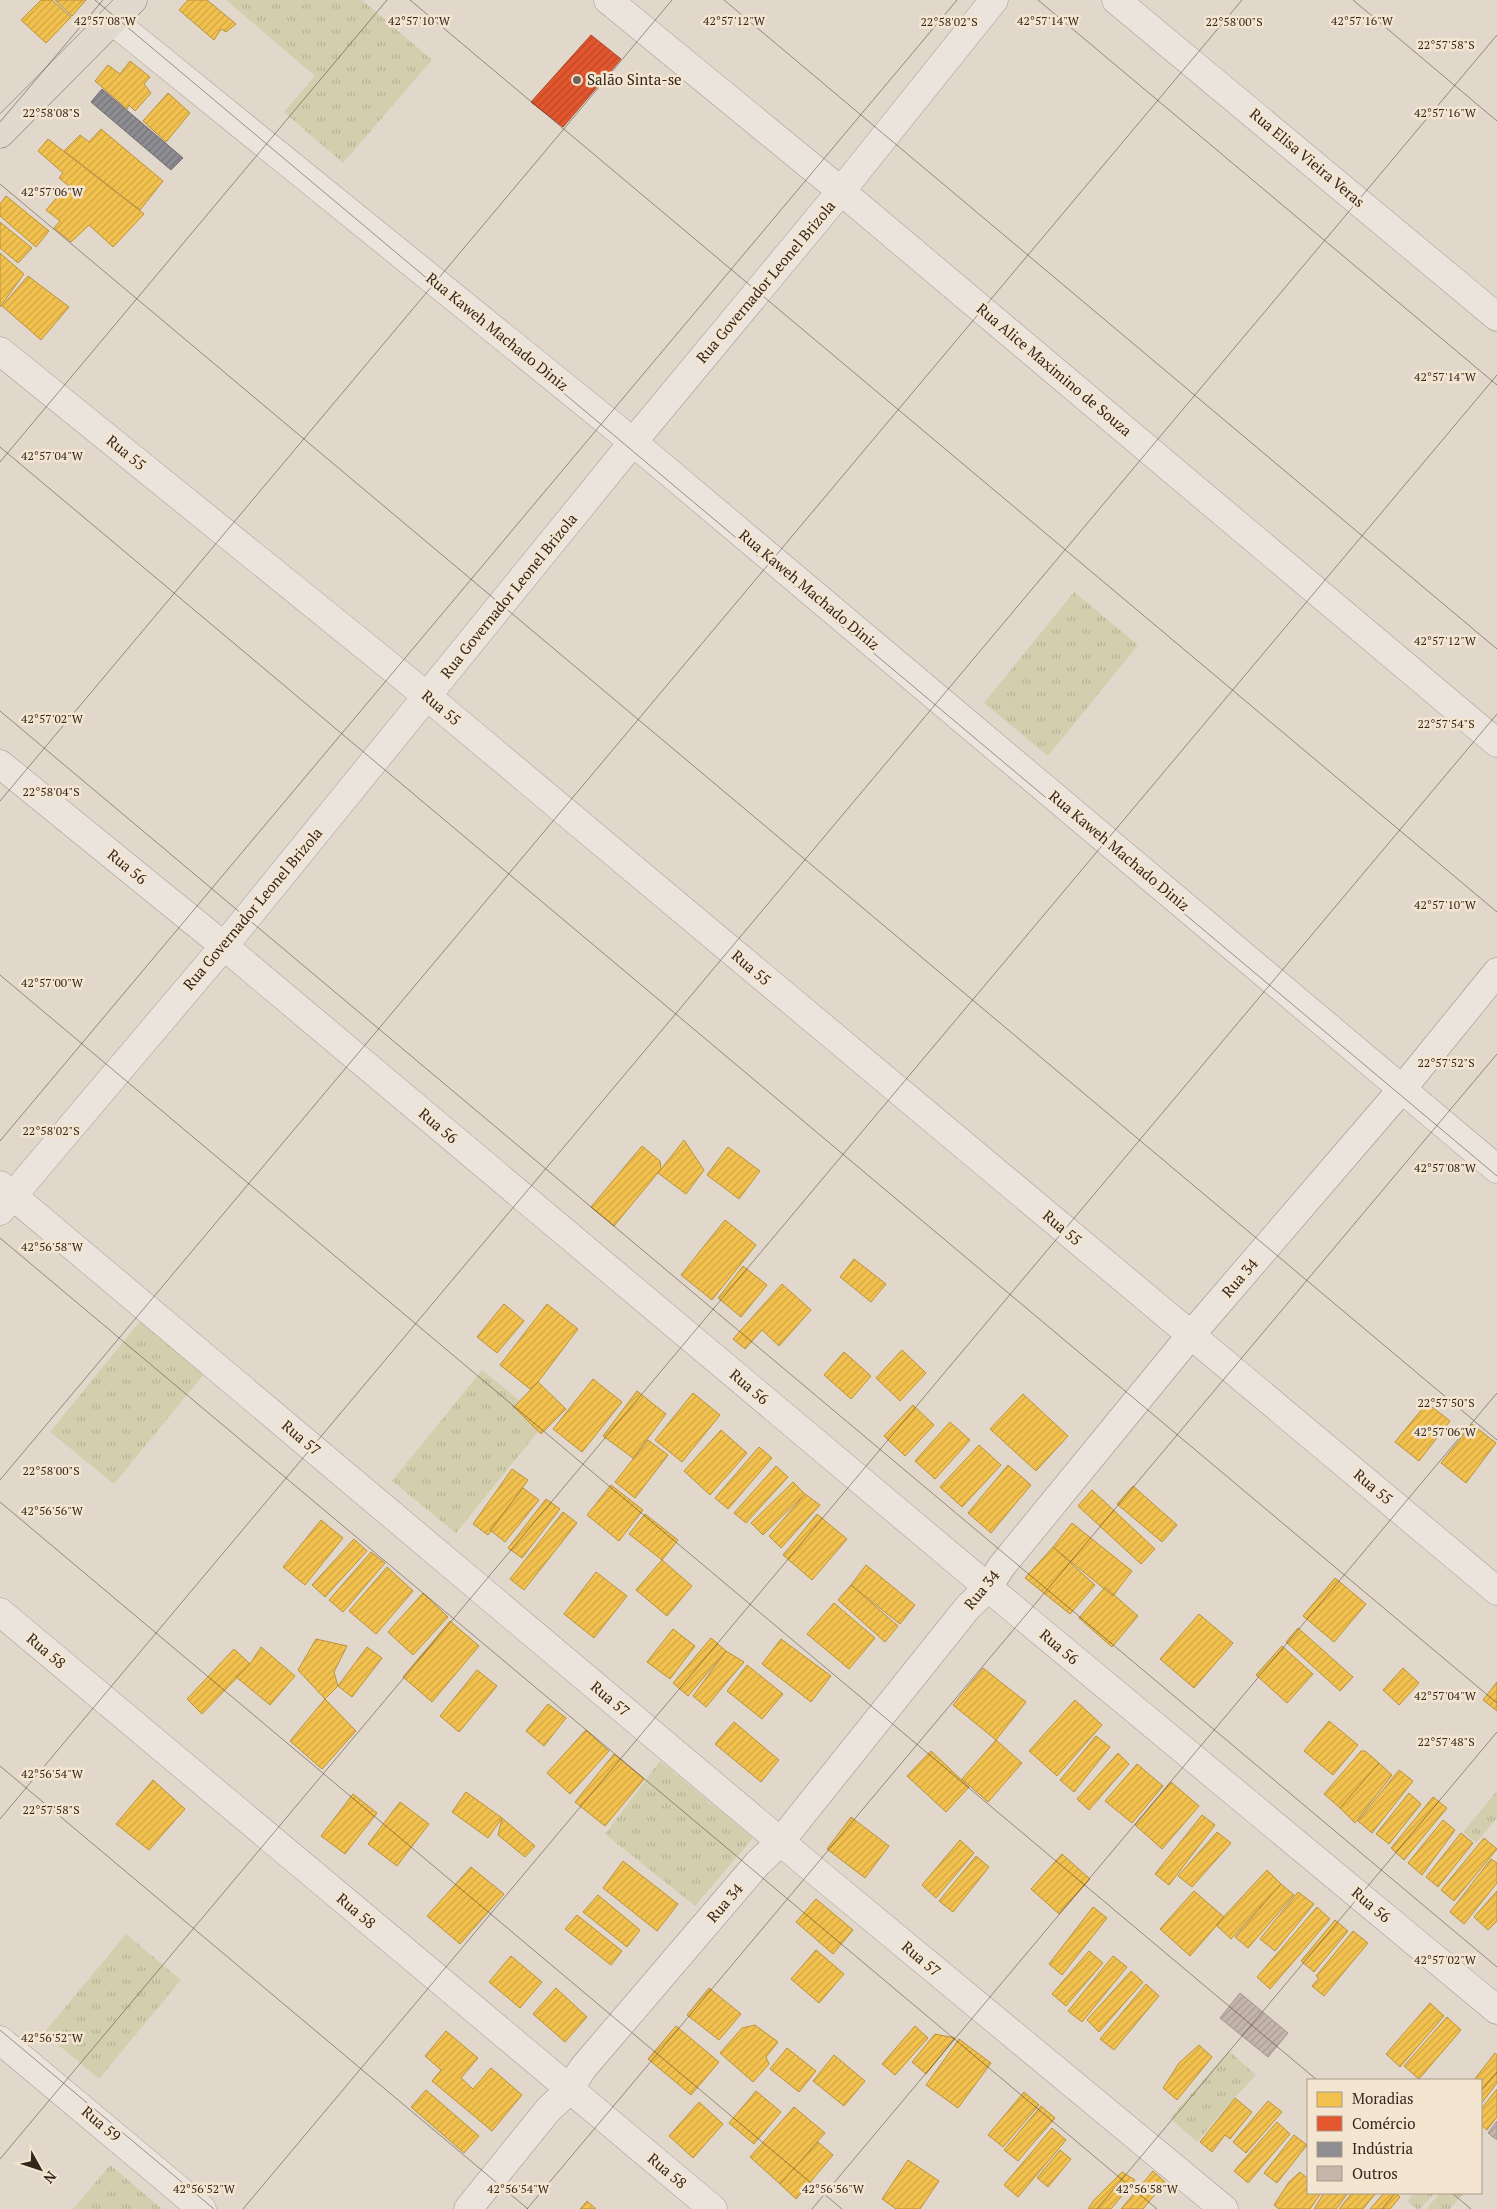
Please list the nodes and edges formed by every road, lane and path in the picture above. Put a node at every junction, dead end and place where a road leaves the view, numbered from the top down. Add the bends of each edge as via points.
1 (133, 0) edge
2 (608, 0) edge
3 (994, 0) edge
4 (1116, 0) edge
5 (112, 21) junction
6 (0, 134) edge
7 (841, 191) junction
8 (1497, 317) edge
9 (0, 351) edge
10 (633, 442) junction
11 (428, 697) junction
12 (1497, 743) edge
13 (0, 764) edge
14 (224, 946) junction
15 (1497, 972) edge
16 (1402, 1089) junction
17 (1497, 1169) edge
18 (4, 1197) edge
19 (1190, 1336) junction
20 (988, 1588) junction
21 (1497, 1591) edge
22 (0, 1612) edge
23 (780, 1842) junction
24 (1497, 2010) edge
25 (0, 2040) edge
26 (569, 2090) junction
27 (202, 2209) edge
28 (468, 2209) edge
29 (713, 2209) edge
30 (1224, 2209) edge

1 - 5 main road
2 - 7 street, Rua Alice Maximino de Souza
3 - 7 street, Rua Governador Leonel Brizola
4 - 8 street, Rua Elisa Vieira Veras
5 - 6 main road
5 - 10 street, Rua Kaweh Machado Diniz
7 - 10 street, Rua Governador Leonel Brizola
7 - 12 street, Rua Alice Maximino de Souza
9 - 11 street, Rua 55
10 - 11 street, Rua Governador Leonel Brizola
10 - 16 street, Rua Kaweh Machado Diniz
11 - 14 street, Rua Governador Leonel Brizola
11 - 19 street, Rua 55
13 - 14 street, Rua 56
14 - 18 street, Rua Governador Leonel Brizola
14 - 20 street, Rua 56
15 - 16 street, Rua 34
16 - 17 street, Rua Kaweh Machado Diniz
16 - 19 street, Rua 34
18 - 23 street, Rua 57
19 - 20 street, Rua 34 via 1007,1560
19 - 21 street, Rua 55
20 - 23 street, Rua 34 via 968,1607
20 - 24 street, Rua 56
22 - 26 street, Rua 58
23 - 26 street, Rua 34 via 583,2068
23 - 30 street, Rua 57
25 - 27 street, Rua 59
26 - 28 street, Rua 34 via 548,2110
26 - 29 street, Rua 58

